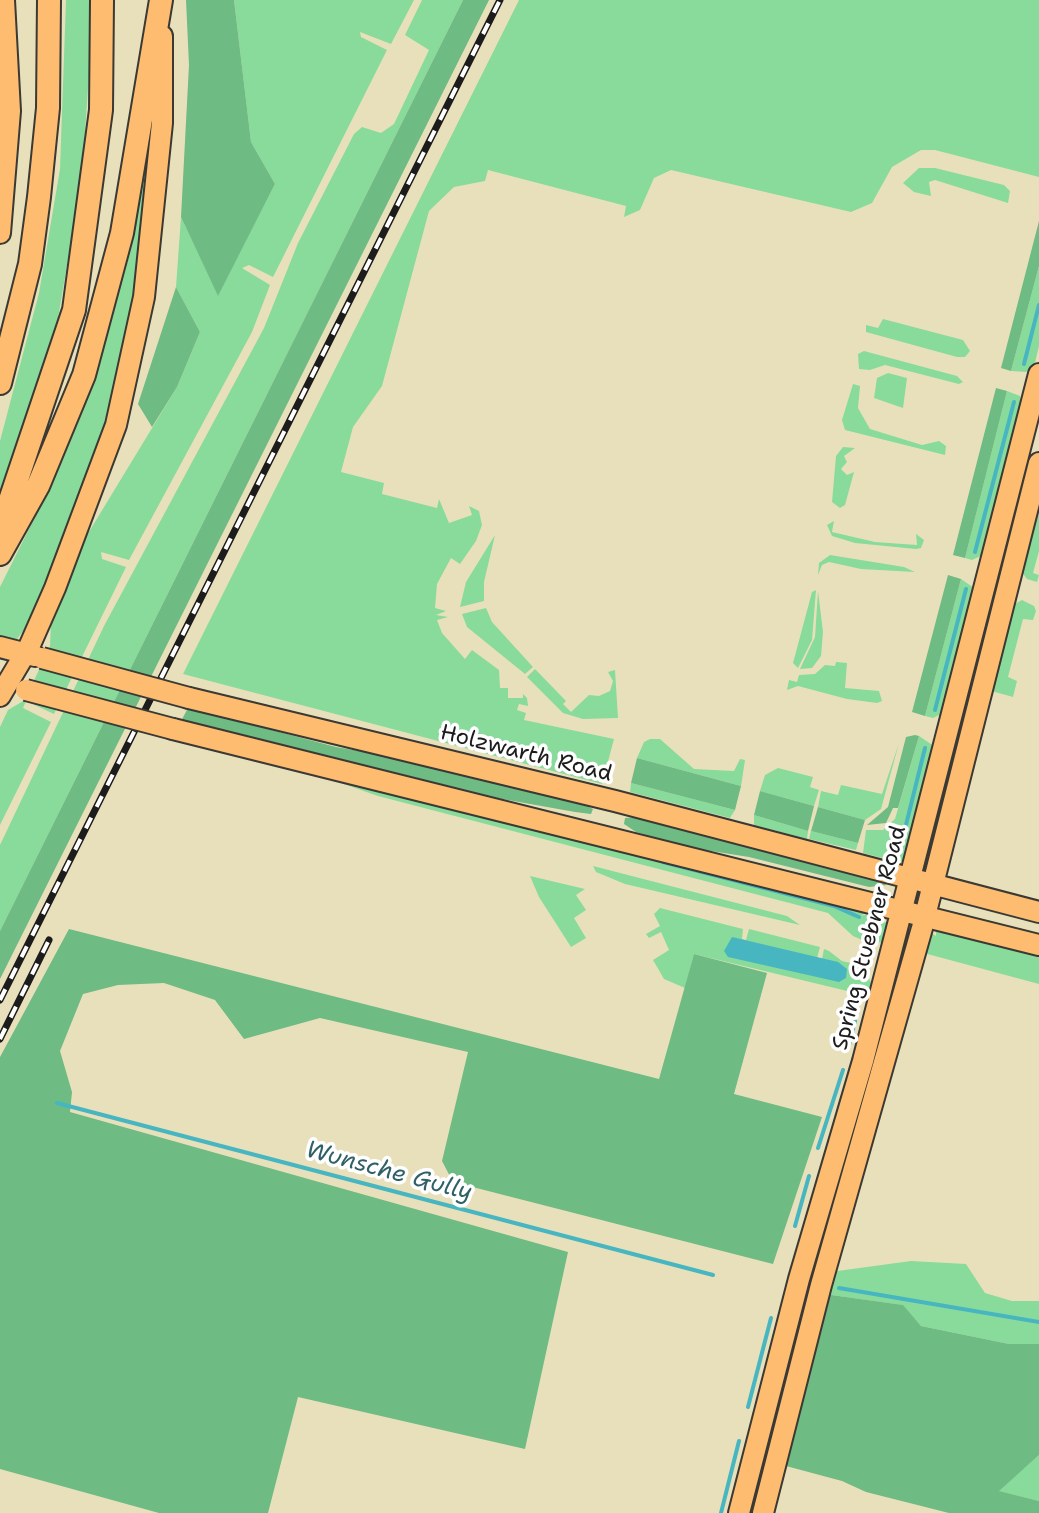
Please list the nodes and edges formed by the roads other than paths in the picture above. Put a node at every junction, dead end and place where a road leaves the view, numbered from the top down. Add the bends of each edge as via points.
1 (4, 0) edge
2 (49, 0) edge
3 (102, 0) edge
4 (161, 0) edge
5 (0, 233) edge
6 (1039, 374) edge
7 (0, 383) edge
8 (1039, 463) edge
9 (0, 530) edge
10 (0, 554) edge
11 (0, 647) edge
12 (34, 656) junction
13 (8, 688) edge
14 (911, 878) junction
15 (933, 884) junction
16 (902, 910) junction
17 (1039, 912) edge
18 (925, 916) junction
19 (1039, 945) edge
20 (752, 1464) junction
21 (774, 1470) junction
22 (739, 1513) edge
23 (763, 1513) edge

1 - 5 main road via 10,111
2 - 7 highway via 48,108 39,197 30,264
3 - 9 highway via 101,110 74,310
4 - 10 highway via 122,233 84,375 38,486
4 - 12 main road via 162,123 144,297 116,425
6 - 14 main road, Spring Stuebner Road
8 - 15 main road, Spring Stuebner Road
11 - 12 main road, Holzwarth Road
12 - 13 main road
12 - 14 main road, Holzwarth Road, bridge
13 - 16 main road, bridge
14 - 15 main road, Holzwarth Road
14 - 16 main road, Spring Stuebner Road
15 - 17 main road, Holzwarth Road
15 - 18 main road, Spring Stuebner Road
16 - 18 main road
16 - 20 main road, Spring Stuebner Road
18 - 19 main road
18 - 21 main road, Spring Stuebner Road
20 - 21 main road
20 - 22 main road, Spring Stuebner Road
21 - 23 main road, Spring Stuebner Road

